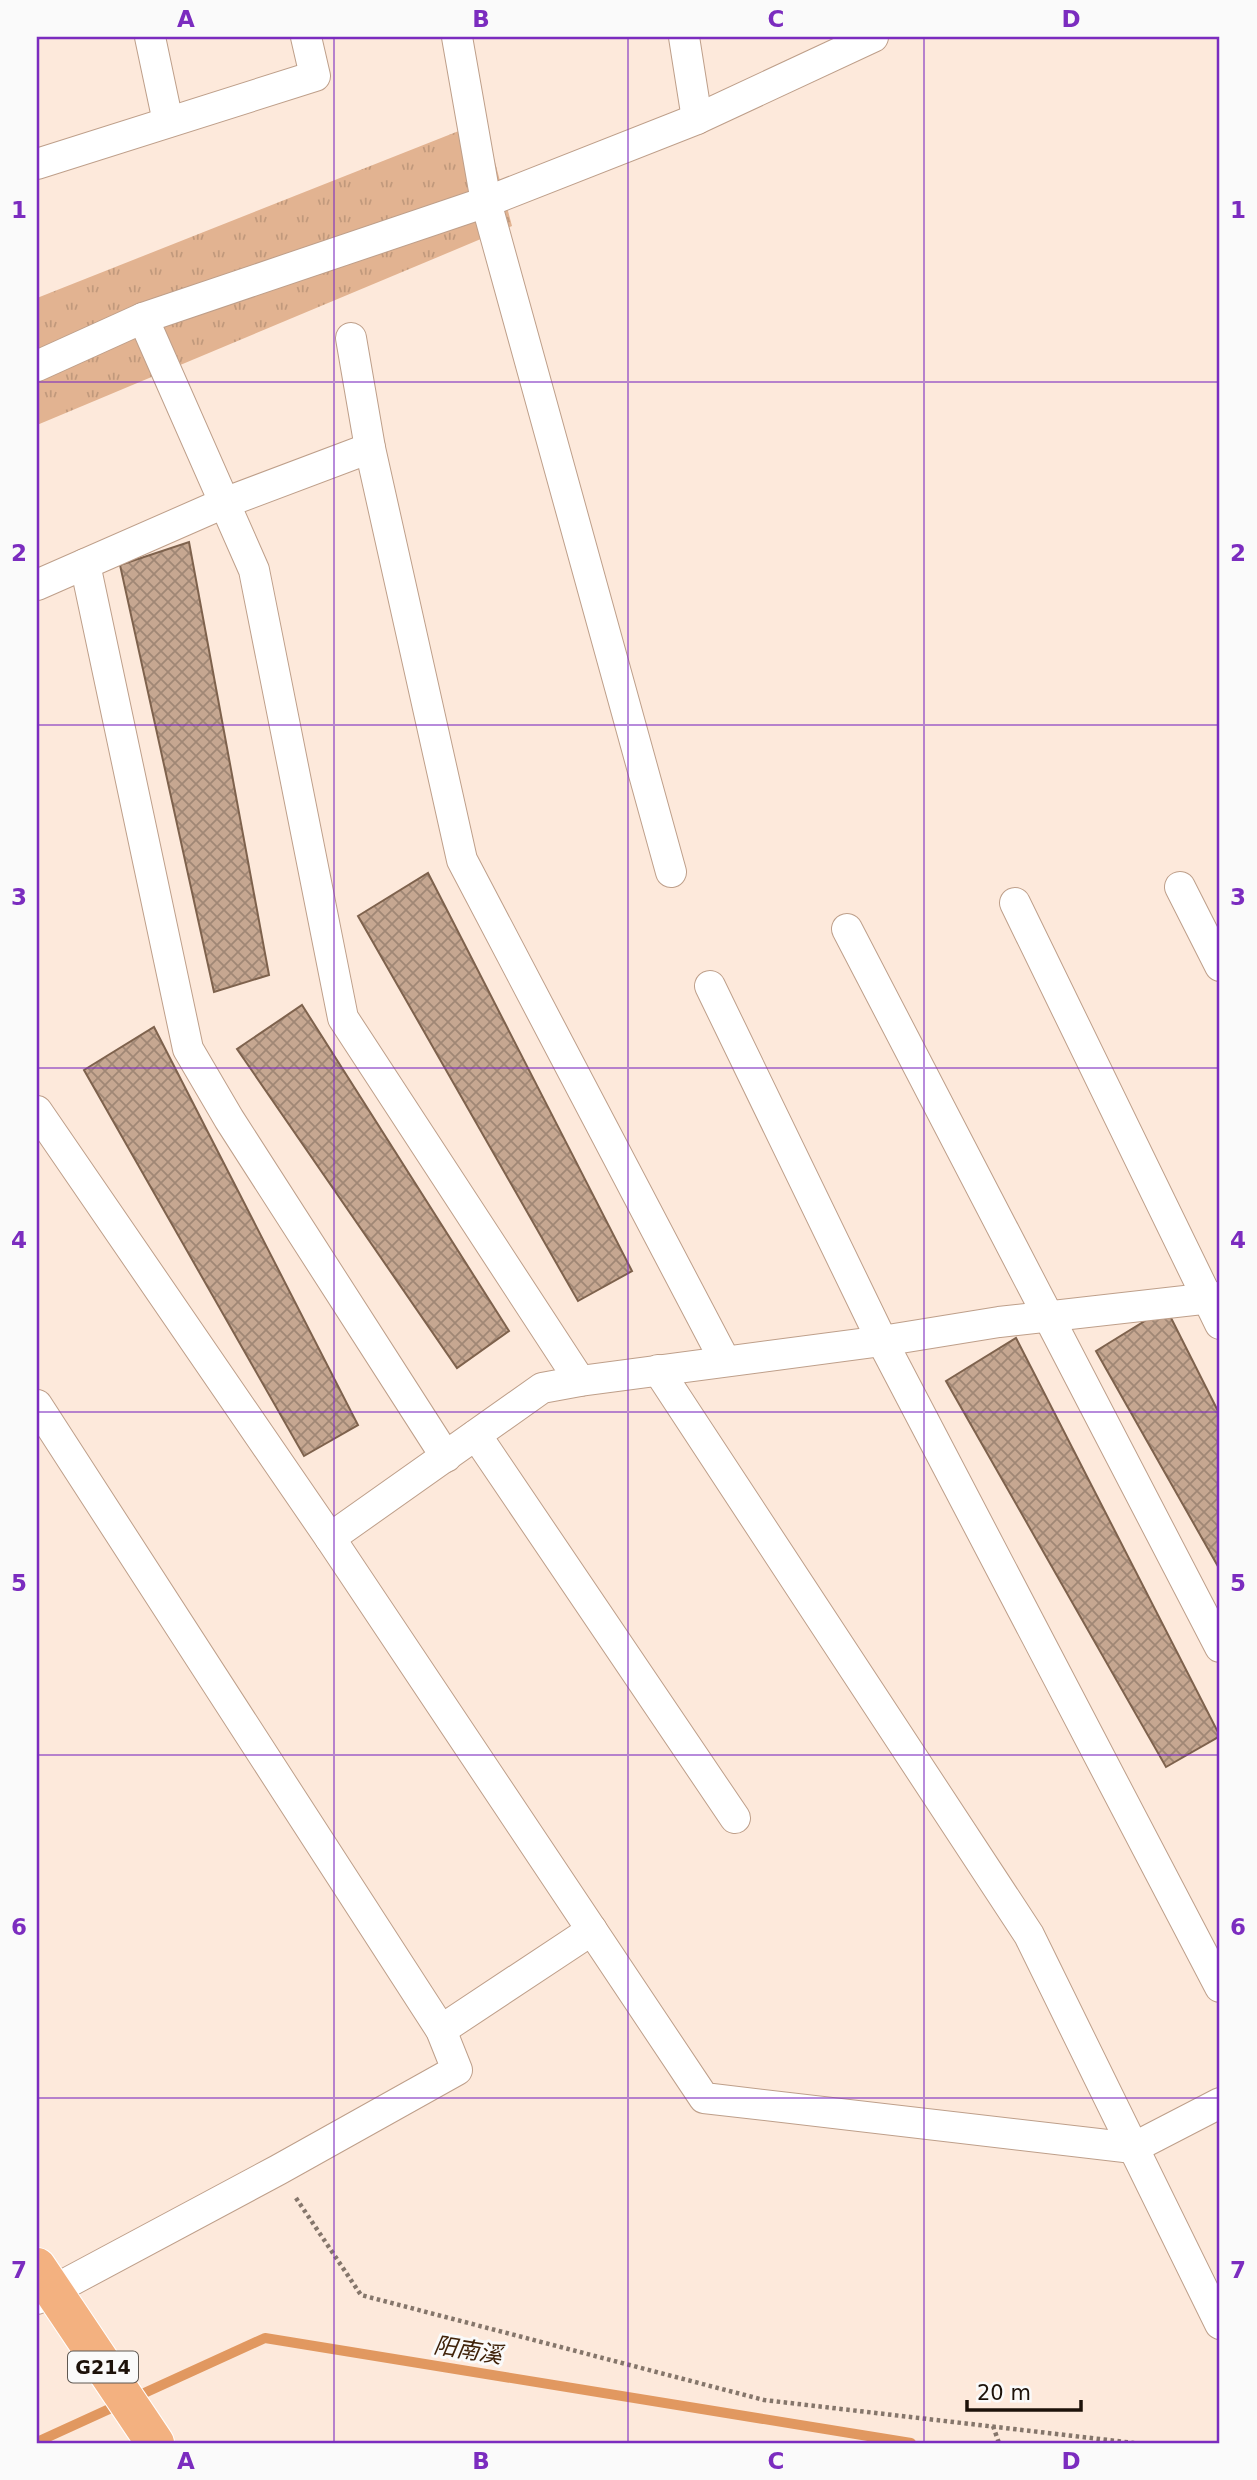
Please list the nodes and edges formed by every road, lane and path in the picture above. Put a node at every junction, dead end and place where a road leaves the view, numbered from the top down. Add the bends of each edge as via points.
1 (150, 37) edge
2 (306, 37) edge
3 (457, 37) edge
4 (684, 37) edge
5 (873, 37) edge
6 (697, 119) junction
7 (168, 122) junction
8 (37, 164) edge
9 (486, 202) junction
10 (143, 318) junction
11 (351, 338) dead end
12 (37, 366) edge
13 (370, 447) junction
14 (224, 503) junction
15 (85, 564) junction
16 (37, 585) edge
17 (671, 872) dead end
18 (1180, 887) dead end
19 (1015, 903) dead end
20 (847, 929) dead end
21 (1220, 967) edge
22 (710, 986) dead end
23 (37, 1111) edge
24 (1216, 1307) edge
25 (1049, 1317) junction
26 (882, 1341) junction
27 (725, 1361) junction
28 (657, 1370) junction
29 (580, 1381) junction
30 (37, 1405) edge
31 (476, 1435) junction
32 (446, 1457) junction
33 (330, 1538) junction
34 (1220, 1647) edge
35 (735, 1818) dead end
36 (592, 1930) junction
37 (1220, 1987) edge
38 (441, 2030) junction
39 (1220, 2103) edge
40 (1133, 2148) junction
41 (278, 2170) junction
42 (42, 2285) edge
43 (1220, 2324) edge
44 (993, 2426) junction
45 (155, 2443) edge
46 (999, 2443) edge
47 (1135, 2443) edge

1 - 7 street
2 - 7 street via 315,76
3 - 9 street
4 - 6 street
5 - 6 street
6 - 9 street
7 - 8 street
9 - 10 street
9 - 17 street
10 - 12 street
10 - 14 street
11 - 13 street
13 - 14 street
13 - 27 street via 462,860
14 - 15 street
14 - 29 street via 254,570 343,1018
15 - 16 street
15 - 32 street via 188,1049
18 - 21 street
19 - 24 street
20 - 25 street
22 - 26 street
23 - 33 street
24 - 25 street
25 - 26 street
25 - 34 street
26 - 27 street
26 - 37 street
27 - 28 street
28 - 29 street
28 - 40 street via 1029,1935
29 - 31 street via 542,1388
30 - 38 street
31 - 32 street
31 - 35 street
32 - 33 street
33 - 36 street
36 - 38 street
36 - 40 street via 704,2098
38 - 41 street via 457,2070
39 - 40 street
40 - 43 street
41 - 42 street
41 - 44 path via 361,2295 764,2400
42 - 45 highway, G214
44 - 46 path
44 - 47 path

